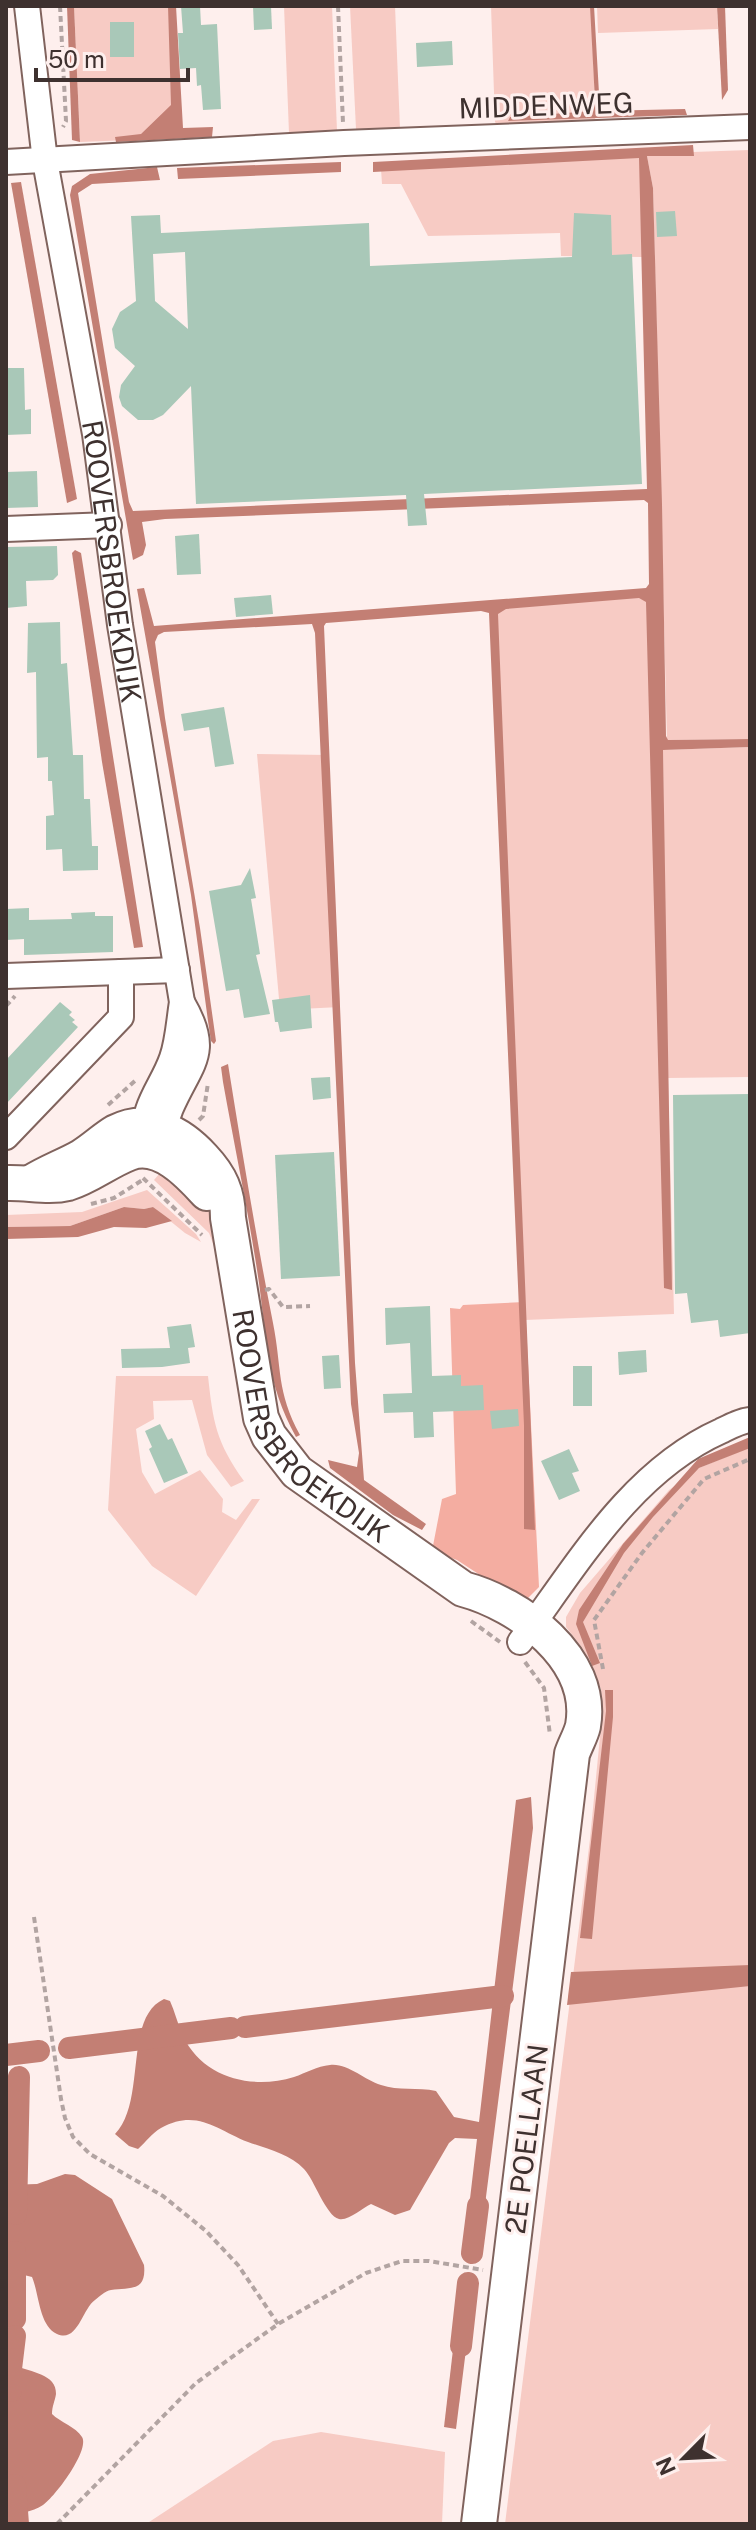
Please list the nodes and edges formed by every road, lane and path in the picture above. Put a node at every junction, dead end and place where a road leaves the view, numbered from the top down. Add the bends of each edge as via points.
1 (27, 6) edge
2 (60, 6) edge
3 (338, 6) edge
4 (750, 127) edge
5 (42, 135) junction
6 (344, 143) junction
7 (45, 161) junction
8 (6, 162) edge
9 (109, 525) junction
10 (6, 529) edge
11 (177, 970) junction
12 (121, 972) junction
13 (6, 976) edge
14 (139, 1077) dead end
15 (107, 1106) dead end
16 (6, 1137) edge
17 (149, 1146) junction
18 (19, 1183) edge
19 (194, 1226) dead end
20 (269, 1289) dead end
21 (310, 1306) dead end
22 (750, 1420) edge
23 (750, 1459) edge
24 (525, 1641) junction
25 (604, 1668) dead end
26 (544, 1688) dead end
27 (34, 1917) dead end
28 (509, 2275) junction
29 (278, 2324) junction
30 (57, 2524) edge
31 (479, 2524) edge

1 - 5 street, ROOVERSBROEKDIJK
2 - 5 path via 66,121 59,130
3 - 6 path
4 - 6 street, MIDDENWEG
5 - 7 street, ROOVERSBROEKDIJK
6 - 7 street, MIDDENWEG
7 - 8 street
7 - 9 street, ROOVERSBROEKDIJK
9 - 10 street
9 - 11 street, ROOVERSBROEKDIJK via 120,625
11 - 12 street
11 - 17 street, ROOVERSBROEKDIJK via 182,1002 197,1034 197,1055
12 - 13 street
12 - 16 street via 121,1017
14 - 15 path
17 - 18 main road via 67,1183
17 - 19 path
17 - 24 main road, ROOVERSBROEKDIJK via 179,1165 228,1218 261,1418 269,1436 297,1472 463,1589 489,1596
20 - 21 path via 283,1307
22 - 24 street via 704,1438 670,1460 613,1516
23 - 25 path via 704,1479 594,1620
24 - 26 path via 530,1666
24 - 28 main road, 2E POELLAAN via 551,1673 572,1754
27 - 29 path via 61,2099 73,2137 90,2154 163,2196 206,2231 238,2265
28 - 29 path via 402,2261 366,2273
28 - 31 main road, 2E POELLAAN
29 - 30 path via 196,2383

